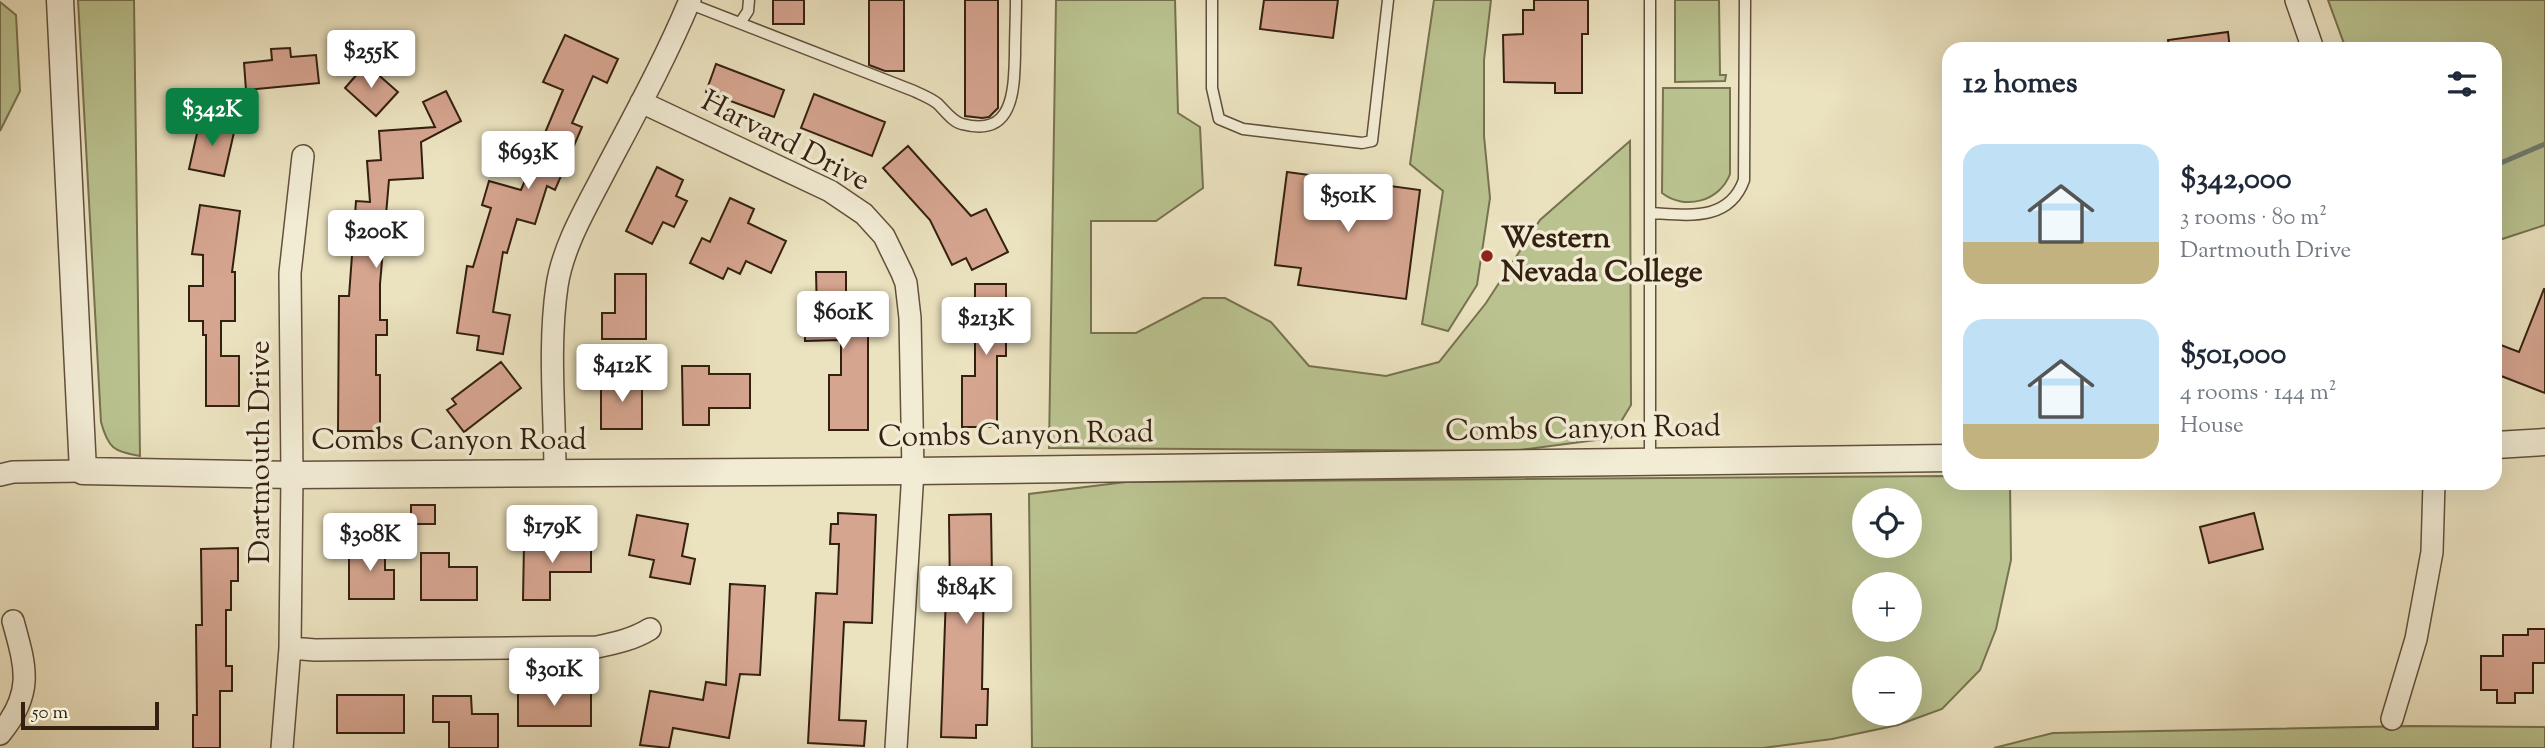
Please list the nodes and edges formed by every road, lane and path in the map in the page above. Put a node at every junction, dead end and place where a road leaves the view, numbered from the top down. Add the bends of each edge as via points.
1 (60, 0) edge
2 (749, 0) edge
3 (1016, 0) edge
4 (1212, 0) edge
5 (1388, 0) edge
6 (1650, 0) edge
7 (1745, 0) edge
8 (2297, 0) edge
9 (689, 2) edge
10 (740, 23) junction
11 (2311, 42) edge
12 (641, 102) junction
13 (303, 156) dead end
14 (1651, 213) junction
15 (2545, 442) edge
16 (2502, 444) edge
17 (1942, 458) edge
18 (1650, 463) junction
19 (83, 471) junction
20 (913, 471) junction
21 (555, 473) junction
22 (0, 475) edge
23 (292, 475) junction
24 (2434, 490) edge
25 (13, 621) dead end
26 (650, 629) dead end
27 (290, 648) junction
28 (2392, 719) dead end
29 (0, 734) edge
30 (282, 748) edge
31 (896, 748) edge

1 - 19 street
2 - 10 lane
3 - 10 lane via 1014,88 1004,117 988,126 959,124 936,102 914,91
4 - 5 lane via 1212,88 1219,119 1243,129 1362,143 1372,141
6 - 14 lane
7 - 14 lane via 1741,190 1719,211
8 - 11 street
9 - 10 lane
9 - 12 street
12 - 20 street, Harvard Drive via 830,191 864,214 884,236 906,283
12 - 21 street via 584,211 557,285
13 - 23 street, Dartmouth Drive via 290,273
14 - 18 lane
15 - 16 street
17 - 18 street, Combs Canyon Road
18 - 20 street, Combs Canyon Road
19 - 22 street
19 - 23 street, Combs Canyon Road
20 - 21 street, Combs Canyon Road
20 - 31 street, Harvard Drive
21 - 23 street, Combs Canyon Road
23 - 27 street, Dartmouth Drive
24 - 28 street via 2429,564 2416,639
25 - 29 street via 25,665 23,696
26 - 27 street via 597,647
27 - 30 street, Dartmouth Drive

